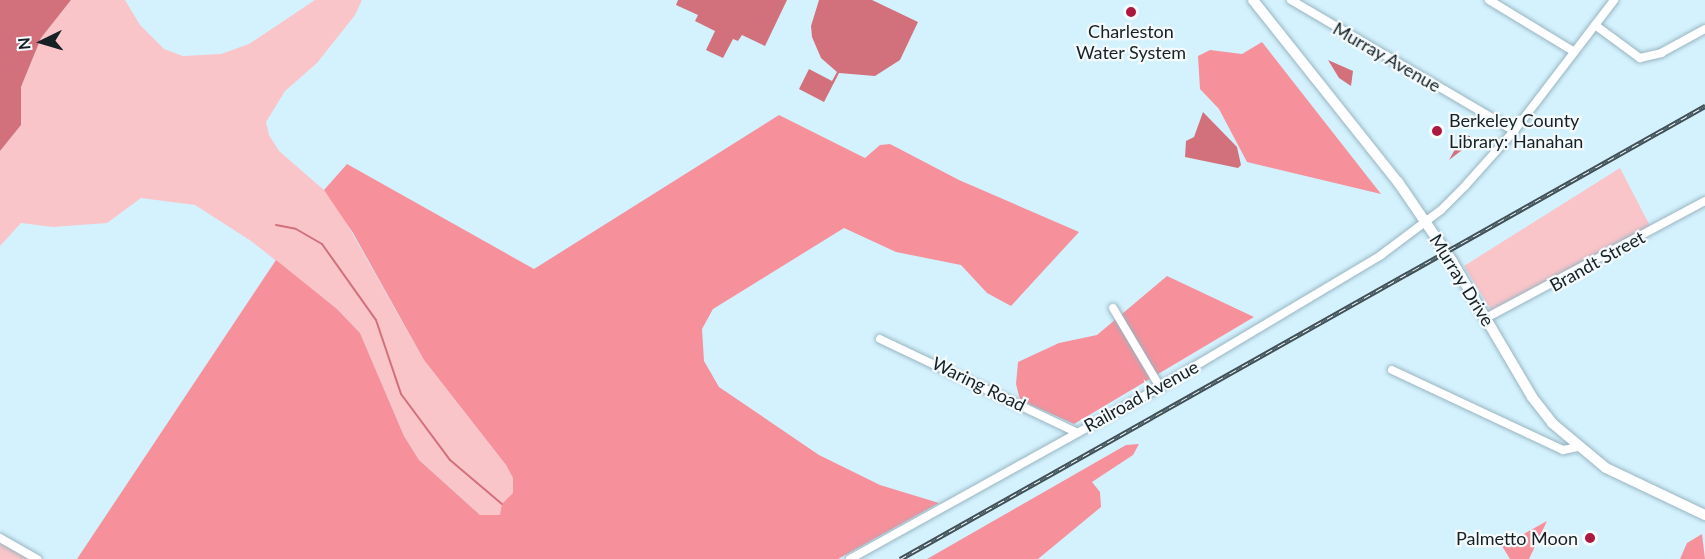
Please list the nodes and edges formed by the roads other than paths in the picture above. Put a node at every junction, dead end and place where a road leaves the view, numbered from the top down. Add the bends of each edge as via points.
1 (1253, 0) edge
2 (1291, 0) edge
3 (1489, 0) edge
4 (1614, 0) edge
5 (1595, 25) junction
6 (1705, 29) edge
7 (1573, 51) junction
8 (1514, 131) junction
9 (1705, 201) edge
10 (1425, 222) junction
11 (1113, 308) dead end
12 (1486, 318) junction
13 (880, 339) dead end
14 (1392, 370) dead end
15 (1160, 387) junction
16 (1076, 432) junction
17 (1578, 447) junction
18 (1705, 515) edge
19 (0, 538) edge
20 (37, 559) edge
21 (850, 559) edge

1 - 10 street, Murray Drive via 1398,182
2 - 8 street, Murray Avenue
3 - 7 street
4 - 5 street, Railroad Avenue
5 - 6 street via 1640,58 1661,53
5 - 7 street, Railroad Avenue
7 - 8 street, Railroad Avenue
8 - 10 street, Railroad Avenue via 1465,186
9 - 12 street, Brandt Street
10 - 12 street, Murray Drive
10 - 15 street, Railroad Avenue via 1318,295
11 - 15 street
12 - 17 street, Murray Drive via 1532,397
13 - 16 street, Waring Road
14 - 17 street via 1563,450
15 - 16 street, Railroad Avenue
16 - 21 street, Railroad Avenue
17 - 18 street, Murray Drive via 1606,468
19 - 20 street

